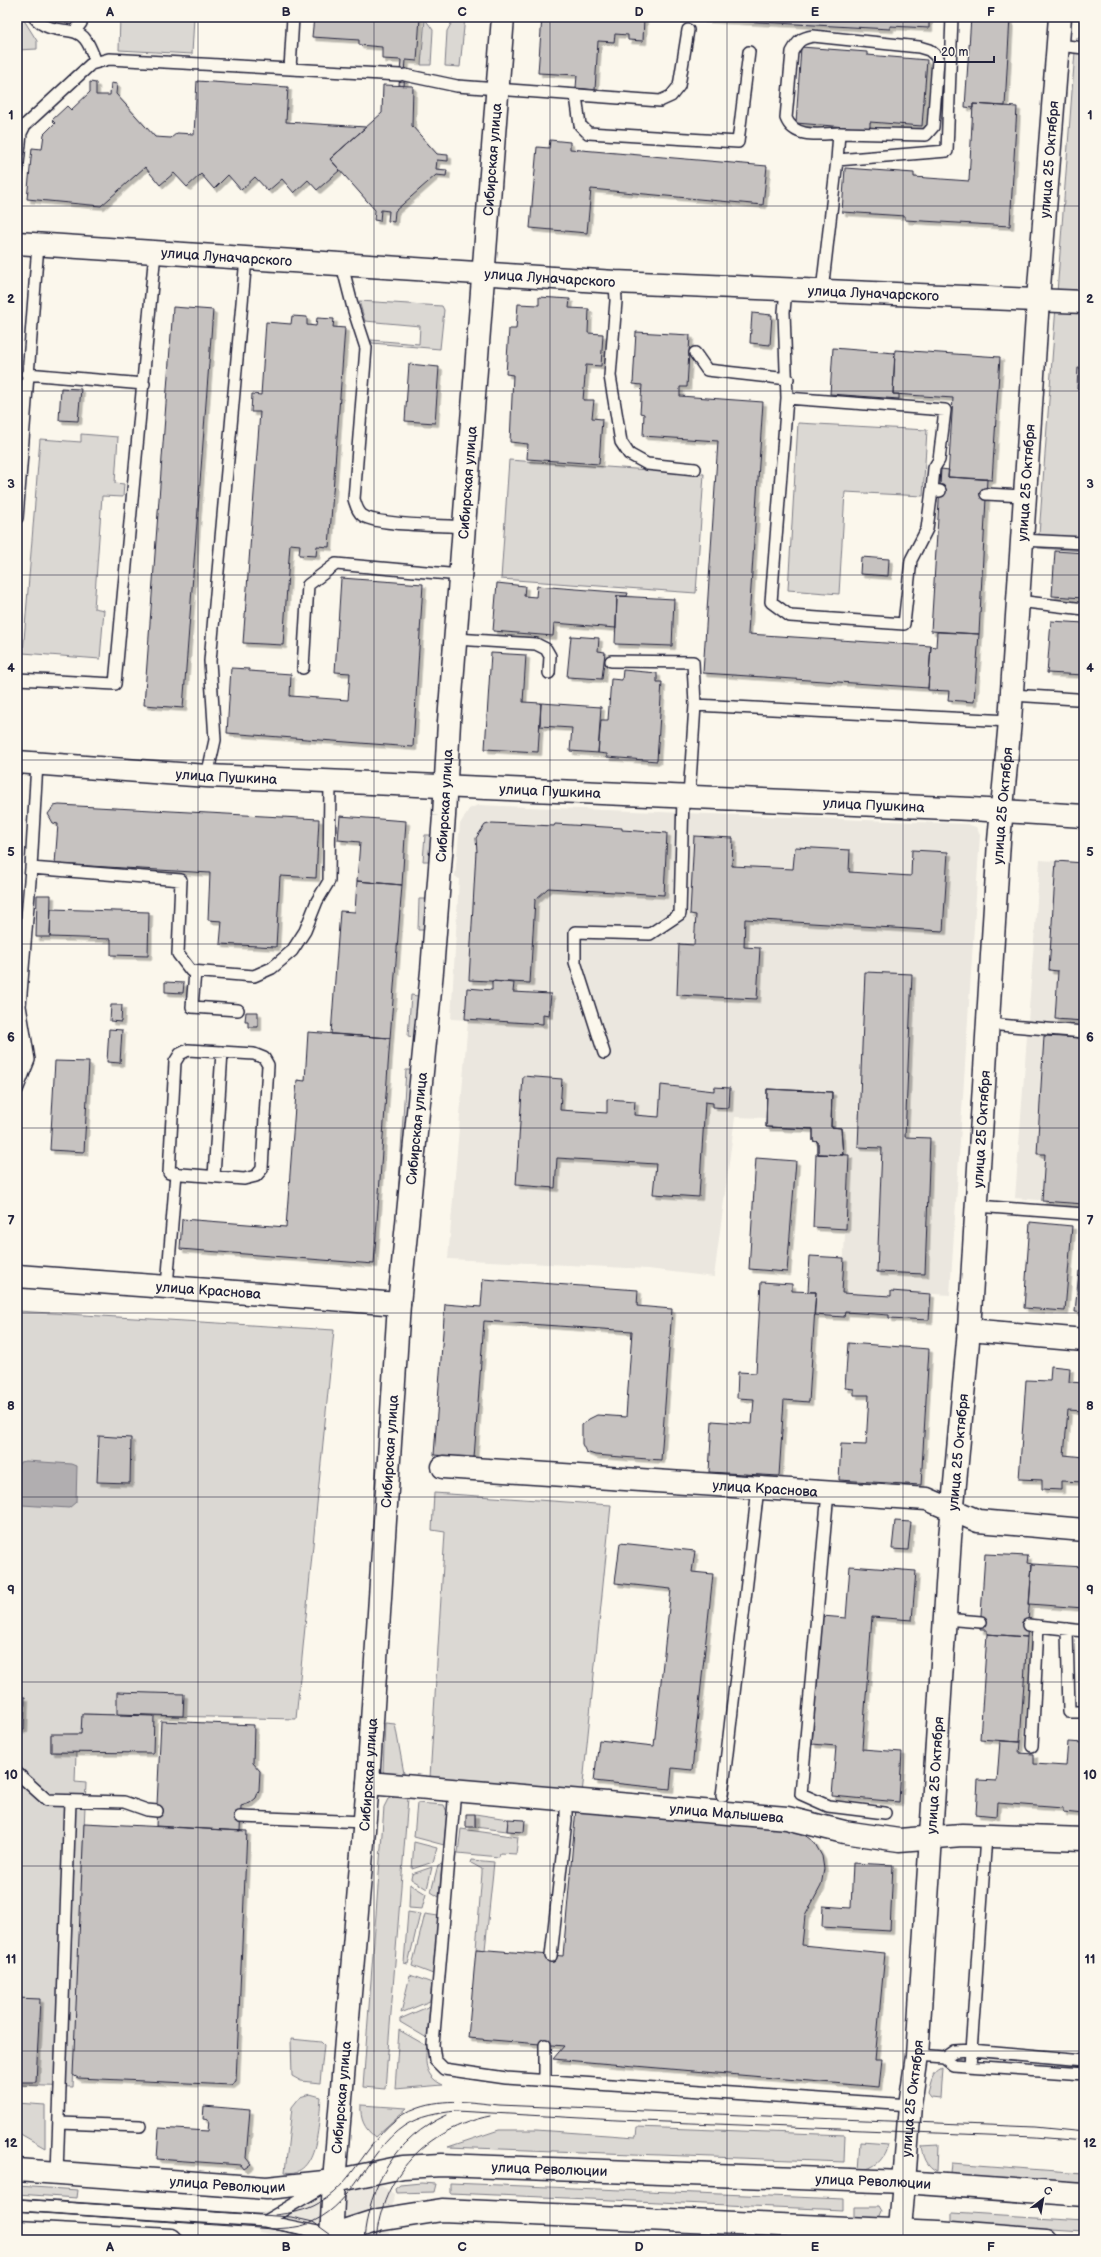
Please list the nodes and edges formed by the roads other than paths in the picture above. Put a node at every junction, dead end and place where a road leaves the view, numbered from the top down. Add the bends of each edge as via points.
1 (34, 17) edge
2 (82, 17) edge
3 (293, 17) edge
4 (503, 17) edge
5 (952, 17) edge
6 (1060, 17) edge
7 (688, 30) dead end
8 (75, 31) junction
9 (1058, 45) junction
10 (1084, 48) edge
11 (750, 52) dead end
12 (96, 62) junction
13 (290, 69) junction
14 (498, 88) junction
15 (576, 96) junction
16 (839, 134) junction
17 (837, 160) junction
18 (17, 173) edge
19 (27, 244) edge
20 (155, 252) junction
21 (246, 258) junction
22 (342, 265) junction
23 (483, 274) junction
24 (615, 282) junction
25 (786, 289) junction
26 (822, 290) junction
27 (1038, 300) junction
28 (1084, 302) edge
29 (695, 352) dead end
30 (27, 374) junction
31 (788, 379) junction
32 (144, 384) junction
33 (787, 398) junction
34 (695, 469) dead end
35 (986, 494) dead end
36 (1025, 496) junction
37 (17, 518) edge
38 (464, 526) junction
39 (1021, 540) junction
40 (1084, 543) edge
41 (460, 574) junction
42 (1018, 601) junction
43 (1084, 609) edge
44 (456, 638) junction
45 (611, 661) dead end
46 (303, 668) dead end
47 (549, 673) dead end
48 (17, 679) edge
49 (1012, 695) junction
50 (1076, 699) dead end
51 (695, 705) junction
52 (1010, 720) junction
53 (27, 762) edge
54 (207, 776) junction
55 (330, 781) junction
56 (445, 786) junction
57 (686, 797) junction
58 (1002, 810) junction
59 (1084, 816) edge
60 (31, 868) junction
61 (195, 972) junction
62 (238, 1010) dead end
63 (988, 1024) junction
64 (1084, 1032) edge
65 (222, 1052) junction
66 (604, 1054) dead end
67 (17, 1090) edge
68 (176, 1173) junction
69 (214, 1176) junction
70 (977, 1206) junction
71 (1084, 1214) edge
72 (17, 1276) edge
73 (167, 1287) junction
74 (399, 1304) junction
75 (969, 1330) junction
76 (1084, 1340) edge
77 (443, 1467) dead end
78 (758, 1488) junction
79 (828, 1492) junction
80 (953, 1511) junction
81 (1084, 1530) edge
82 (945, 1619) junction
83 (981, 1622) dead end
84 (1067, 1630) junction
85 (1084, 1631) edge
86 (1084, 1712) edge
87 (1032, 1746) dead end
88 (17, 1773) edge
89 (368, 1783) junction
90 (455, 1790) junction
91 (722, 1796) dead end
92 (70, 1801) junction
93 (566, 1801) junction
94 (157, 1811) dead end
95 (885, 1813) dead end
96 (240, 1816) dead end
97 (364, 1822) junction
98 (986, 1836) junction
99 (930, 1838) junction
100 (1084, 1839) edge
101 (552, 1956) dead end
102 (545, 2045) dead end
103 (972, 2050) junction
104 (916, 2056) junction
105 (1084, 2060) edge
106 (948, 2061) junction
107 (970, 2066) junction
108 (1084, 2074) edge
109 (545, 2080) junction
110 (910, 2105) junction
111 (60, 2124) junction
112 (140, 2126) dead end
113 (17, 2170) edge
114 (57, 2173) junction
115 (334, 2181) junction
116 (904, 2182) junction
117 (1084, 2195) edge
118 (17, 2205) edge
119 (265, 2222) junction
120 (17, 2232) edge
121 (899, 2235) edge
122 (45, 2237) edge
123 (326, 2238) edge
124 (136, 2239) edge
125 (171, 2240) edge
126 (1046, 2240) edge

1 - 8 lane via 41,25 55,30
2 - 8 lane
3 - 13 lane
4 - 14 main road, Сибирская улица
5 - 17 lane via 946,151
6 - 9 main road, улица 25 Октября
7 - 15 lane via 683,71 679,86 672,96 660,101
8 - 12 lane via 84,38
9 - 10 lane
9 - 27 main road, улица 25 Октября
11 - 15 lane via 738,142 588,133 580,124
12 - 13 lane via 109,58
12 - 18 lane via 25,125 21,133
13 - 14 lane via 416,76 457,86
14 - 15 lane
14 - 23 main road, Сибирская улица
16 - 16 lane via 926,135 930,132 933,127 938,60 935,55 919,47 813,36 797,42 791,59 786,118 789,126 798,132 808,134
16 - 17 lane
17 - 26 lane
19 - 20 main road, улица Луначарского
19 - 30 lane
20 - 21 main road, улица Луначарского
20 - 32 lane
21 - 22 main road, улица Луначарского
21 - 54 lane via 210,661 215,740
22 - 23 main road, улица Луначарского
22 - 38 lane via 366,348 354,499 357,509 363,516 378,521
23 - 24 main road, улица Луначарского
23 - 38 main road, Сибирская улица
24 - 25 main road, улица Луначарского
24 - 34 lane via 616,301 610,376 621,442 629,454 647,464
25 - 26 main road, улица Луначарского
25 - 31 lane via 784,312
26 - 27 main road, улица Луначарского
27 - 28 main road, улица Луначарского
27 - 36 main road, улица 25 Октября
29 - 31 lane via 707,370
30 - 32 lane
30 - 37 lane
31 - 33 lane
32 - 48 lane via 115,684
33 - 33 lane via 945,410 939,460 934,468 936,490 927,529 911,560 904,624 790,616 771,602
35 - 36 lane
36 - 39 main road, улица 25 Октября
38 - 41 main road, Сибирская улица
39 - 40 lane
39 - 42 main road, улица 25 Октября
41 - 44 main road, Сибирская улица
41 - 46 lane via 336,564 308,585
42 - 43 lane
42 - 49 main road, улица 25 Октября
44 - 47 lane via 536,644 548,653
44 - 56 main road, Сибирская улица
45 - 51 lane via 693,662
49 - 50 lane
49 - 52 main road, улица 25 Октября
51 - 52 lane
51 - 57 lane
52 - 58 main road, улица 25 Октября
53 - 54 main road, улица Пушкина
53 - 60 lane
54 - 55 main road, улица Пушкина
55 - 56 main road, улица Пушкина
55 - 61 lane via 329,881 292,951 272,968 254,976
56 - 57 main road, улица Пушкина
56 - 74 main road, Сибирская улица via 432,971
57 - 58 main road, улица Пушкина
57 - 66 lane via 680,914 650,934 575,932 575,962
58 - 59 main road, улица Пушкина
58 - 63 main road, улица 25 Октября
60 - 61 lane via 181,880 178,954 191,971
60 - 67 lane via 20,1006 29,1060
61 - 62 lane via 192,1007
63 - 64 lane
63 - 70 main road, улица 25 Октября
65 - 68 lane via 188,1050 180,1054 175,1062 169,1173
65 - 69 lane
65 - 69 lane via 254,1054 264,1058 268,1065 262,1169 256,1176 244,1179
68 - 69 lane
68 - 73 lane
70 - 71 lane
70 - 75 main road, улица 25 Октября
72 - 73 main road, улица Краснова
73 - 74 main road, улица Краснова
74 - 89 main road, Сибирская улица
75 - 76 main road
75 - 80 main road, улица 25 Октября
77 - 78 main road, улица Краснова
78 - 79 main road, улица Краснова
78 - 91 lane
79 - 80 main road, улица Краснова via 927,1499
79 - 95 lane via 801,1794 828,1806
80 - 81 main road, улица Краснова via 978,1521
80 - 82 main road, улица 25 Октября
82 - 83 lane
82 - 99 main road, улица 25 Октября
84 - 85 lane
84 - 86 lane via 1068,1712
84 - 87 lane via 1033,1626
88 - 92 lane via 47,1800
89 - 90 main road, улица Малышева
89 - 97 main road, Сибирская улица
90 - 93 main road, улица Малышева
90 - 109 lane via 434,2045 435,2060 448,2071
92 - 94 lane via 124,1802
92 - 111 lane
93 - 99 main road, улица Малышева via 787,1818 844,1832 899,1840
93 - 101 lane
96 - 97 lane
97 - 115 main road, Сибирская улица
98 - 99 main road, улица Малышева
98 - 100 main road, улица Малышева
98 - 103 lane
99 - 104 main road, улица 25 Октября
102 - 109 lane
103 - 105 lane
103 - 106 lane via 954,2051
103 - 107 lane
104 - 106 lane
104 - 110 main road, улица 25 Октября
106 - 107 lane
107 - 108 lane
109 - 110 lane
110 - 116 main road, улица 25 Октября
111 - 112 lane
111 - 114 lane
113 - 114 main road, улица Революции
114 - 115 main road, улица Революции via 267,2188
115 - 116 main road, улица Революции via 403,2167 442,2165
115 - 119 lane
115 - 123 main road, Сибирская улица
116 - 117 main road, улица Революции
116 - 121 main road, улица 25 Октября
118 - 119 lane
119 - 123 lane
120 - 122 main road
121 - 123 main road via 442,2210 378,2220
121 - 126 main road
122 - 124 main road
124 - 125 main road

